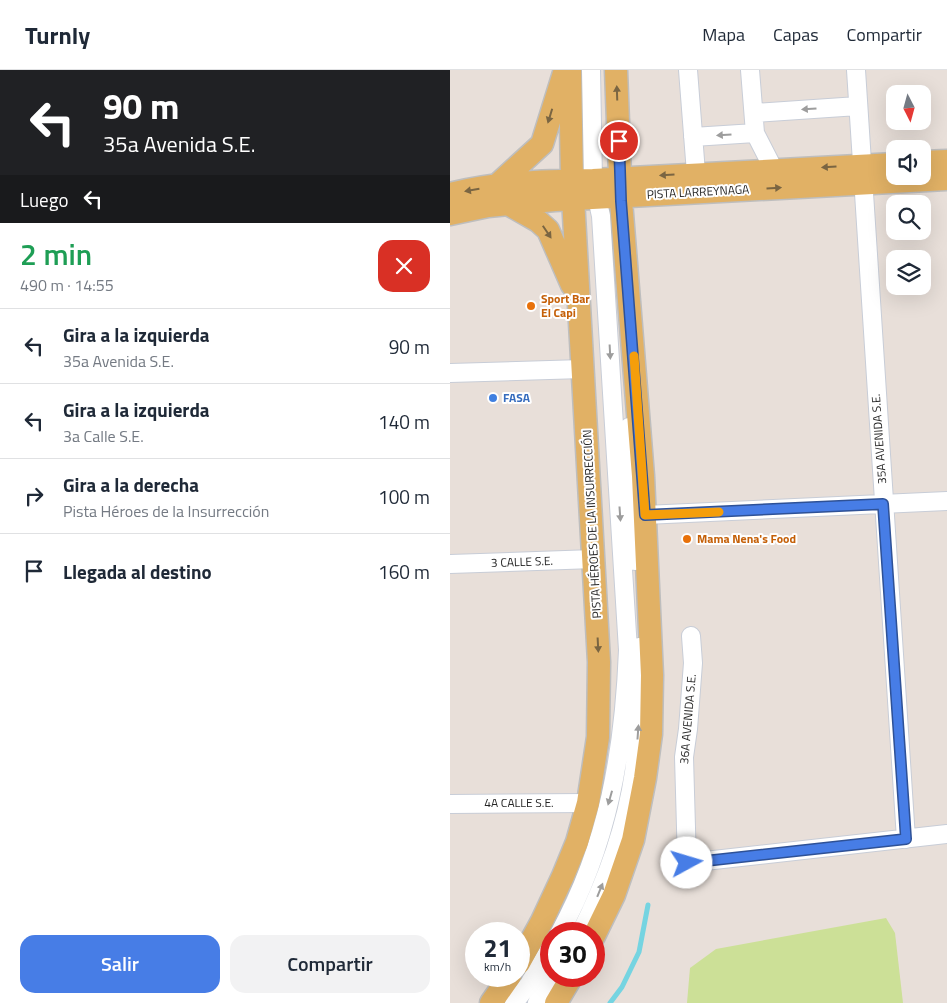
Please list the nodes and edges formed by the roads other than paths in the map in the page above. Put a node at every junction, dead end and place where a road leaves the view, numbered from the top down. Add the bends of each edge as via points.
1 (565, 70) edge
2 (570, 70) edge
3 (591, 70) edge
4 (600, 70) edge
5 (616, 70) edge
6 (688, 70) edge
7 (750, 70) edge
8 (856, 70) edge
9 (858, 106) junction
10 (754, 113) junction
11 (755, 133) junction
12 (693, 138) junction
13 (947, 161) edge
14 (931, 162) edge
15 (886, 167) edge
16 (774, 170) junction
17 (696, 173) junction
18 (862, 175) junction
19 (947, 179) edge
20 (598, 188) junction
21 (450, 194) edge
22 (502, 195) junction
23 (450, 214) edge
24 (578, 300) junction
25 (583, 369) junction
26 (450, 373) edge
27 (947, 501) edge
28 (883, 504) junction
29 (645, 515) junction
30 (594, 559) junction
31 (450, 564) edge
32 (690, 636) dead end
33 (588, 803) junction
34 (450, 804) edge
35 (947, 834) edge
36 (906, 839) junction
37 (565, 922) edge
38 (585, 922) edge
39 (601, 922) edge
40 (530, 943) edge
41 (540, 966) edge
42 (502, 987) edge
43 (547, 987) edge
44 (565, 987) edge
45 (491, 1003) edge
46 (514, 1003) edge
47 (536, 1003) edge
48 (556, 1003) edge

1 -> 22 main road via 542,144
2 - 20 main road, PISTA HÉROES DE LA INSURRECCIÓN
3 - 20 street
4 - 20 street
20 -> 5 main road, PISTA HÉROES DE LA INSURRECCIÓN
6 - 12 street
7 - 10 street
8 - 9 street, 35A AVENIDA S.E.
9 -> 10 street
9 - 18 street, 35A AVENIDA S.E.
10 - 11 street
11 -> 12 street
11 - 16 street
12 - 17 street
13 - 14 main road
15 - 18 main road, PISTA LARREYNAGA
16 - 17 main road, PISTA LARREYNAGA
18 -> 16 main road, PISTA LARREYNAGA
17 -> 20 main road, PISTA LARREYNAGA
18 - 19 main road, PISTA LARREYNAGA
20 -> 18 main road, PISTA LARREYNAGA
18 - 28 street, 35A AVENIDA S.E.
20 - 22 main road, PISTA LARREYNAGA via 546,181
20 - 24 main road, PISTA HÉROES DE LA INSURRECCIÓN
20 - 29 main road, PISTA HÉROES DE LA INSURRECCIÓN
20 -> 37 street via 628,650 621,743 612,793 583,884
38 -> 20 street via 622,829 634,774 640,699 627,386 611,215
22 -> 21 main road, PISTA LARREYNAGA
22 - 23 main road, PISTA LARREYNAGA via 488,206
22 -> 24 main road via 548,230
24 - 25 main road, PISTA HÉROES DE LA INSURRECCIÓN
25 - 26 street
25 - 30 main road, PISTA HÉROES DE LA INSURRECCIÓN
27 - 28 street
28 - 29 street
28 - 36 street, 35A AVENIDA S.E.
29 - 39 main road, PISTA HÉROES DE LA INSURRECCIÓN via 652,675 651,734 632,840 614,895
30 - 31 street, 3 CALLE S.E.
30 -> 33 main road, PISTA HÉROES DE LA INSURRECCIÓN via 599,662 598,736
32 - 36 street, 36A AVENIDA S.E. via 693,664 684,757 687,863
33 - 34 street, 4A CALLE S.E.
33 - 40 main road, PISTA HÉROES DE LA INSURRECCIÓN via 563,876
35 - 36 street
41 - 46 street
42 - 45 main road
43 - 47 street
44 - 48 main road

